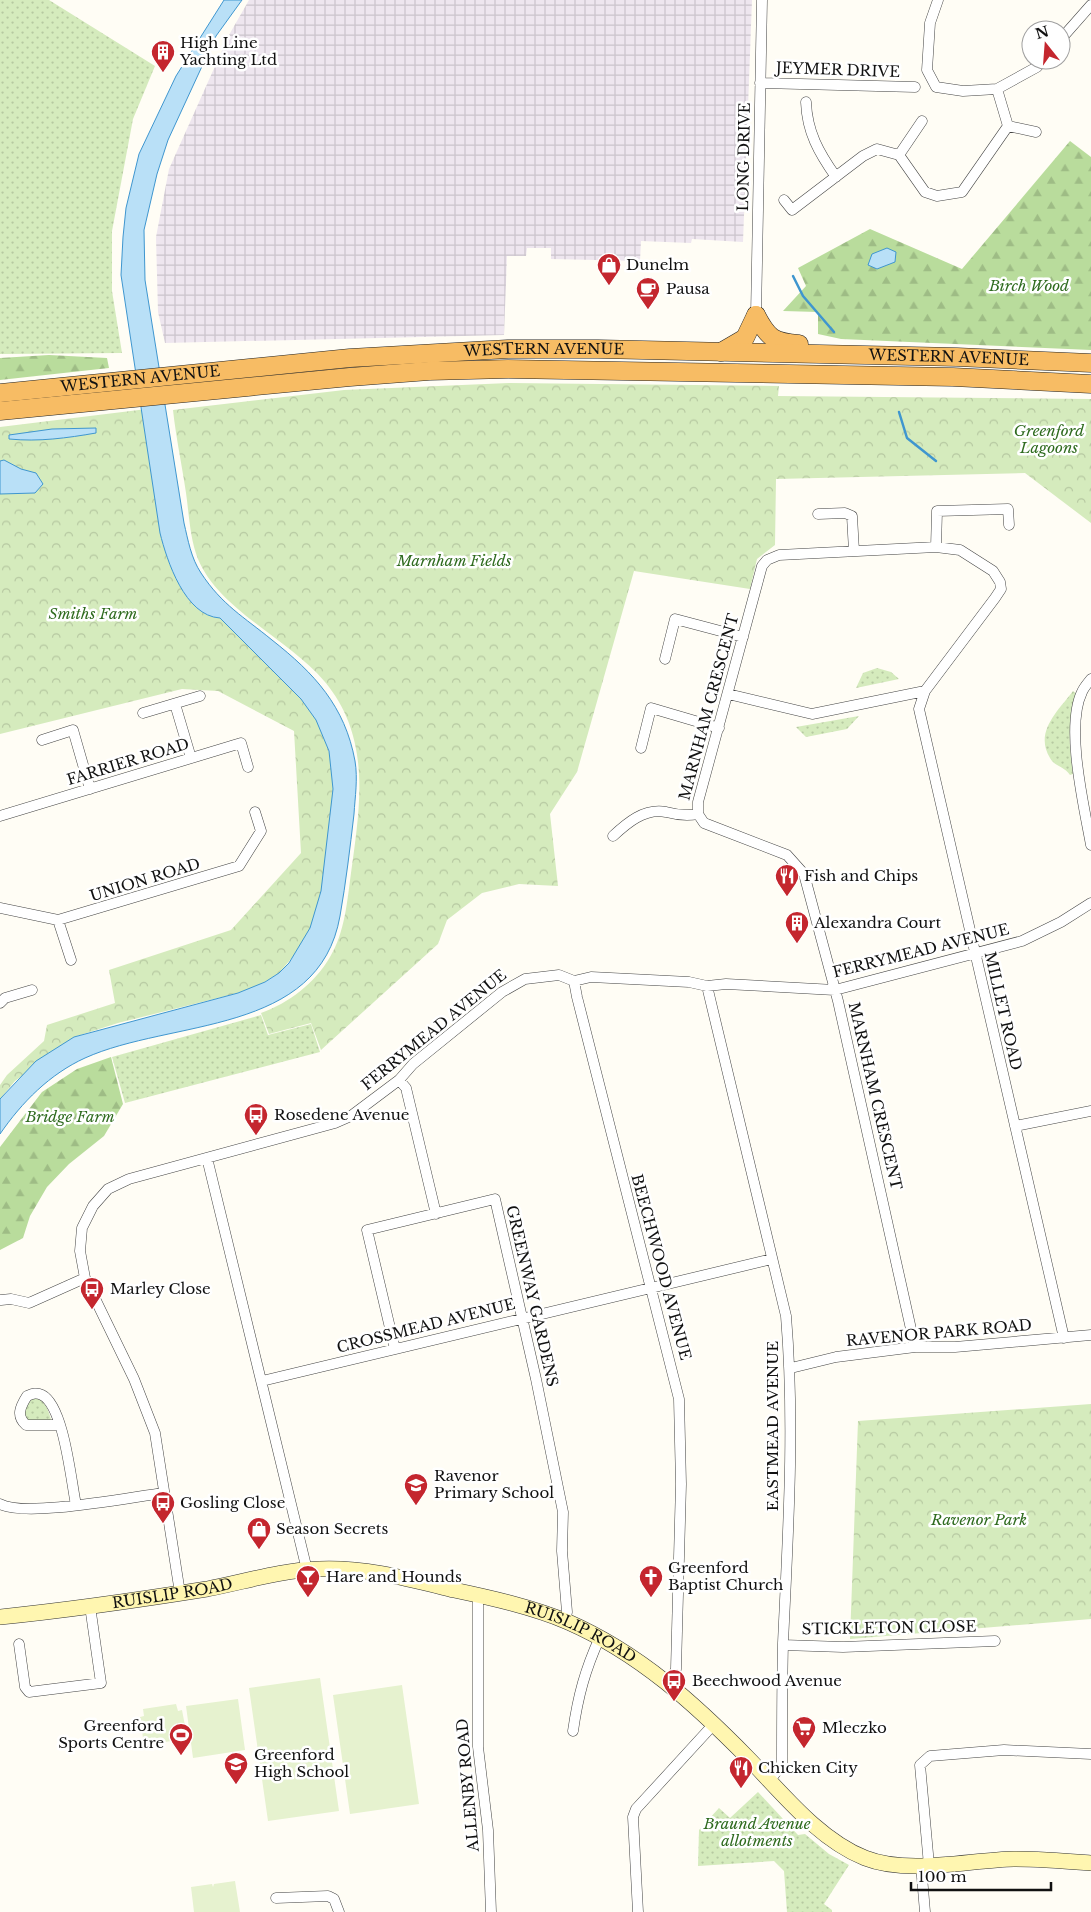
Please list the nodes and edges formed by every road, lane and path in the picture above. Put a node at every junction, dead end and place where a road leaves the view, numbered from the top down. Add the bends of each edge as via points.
1 (762, 0) edge
2 (938, 0) edge
3 (1091, 5) edge
4 (1071, 28) edge
5 (1030, 70) edge
6 (760, 83) junction
7 (915, 87) dead end
8 (997, 89) junction
9 (806, 102) dead end
10 (922, 121) dead end
11 (1008, 126) junction
12 (1036, 132) dead end
13 (899, 155) junction
14 (836, 177) junction
15 (784, 200) dead end
16 (756, 315) junction
17 (720, 352) junction
18 (957, 357) junction
19 (1091, 363) edge
20 (1091, 384) edge
21 (0, 393) edge
22 (0, 411) edge
23 (818, 514) dead end
24 (1009, 525) dead end
25 (936, 547) junction
26 (854, 552) junction
27 (743, 637) junction
28 (665, 659) dead end
29 (1091, 679) edge
30 (925, 691) junction
31 (728, 694) junction
32 (200, 696) dead end
33 (175, 704) junction
34 (143, 713) dead end
35 (719, 728) junction
36 (42, 740) dead end
37 (641, 748) dead end
38 (191, 758) junction
39 (248, 767) dead end
40 (90, 789) junction
41 (255, 812) dead end
42 (698, 814) junction
43 (0, 816) edge
44 (613, 836) dead end
45 (1091, 845) edge
46 (1091, 903) edge
47 (0, 908) edge
48 (58, 920) junction
49 (975, 955) junction
50 (71, 960) dead end
51 (574, 981) junction
52 (707, 986) junction
53 (32, 990) dead end
54 (835, 990) junction
55 (0, 1003) edge
56 (399, 1080) junction
57 (1091, 1111) edge
58 (1015, 1126) junction
59 (206, 1158) junction
60 (436, 1214) junction
61 (772, 1259) junction
62 (85, 1278) junction
63 (649, 1288) junction
64 (1, 1300) dead end
65 (522, 1318) junction
66 (1091, 1335) edge
67 (1064, 1338) junction
68 (915, 1347) junction
69 (395, 1349) junction
70 (790, 1368) junction
71 (262, 1382) junction
72 (60, 1425) dead end
73 (164, 1493) junction
74 (0, 1504) edge
75 (76, 1505) junction
76 (307, 1570) junction
77 (180, 1593) junction
78 (478, 1595) junction
79 (90, 1606) junction
80 (0, 1617) edge
81 (565, 1621) junction
82 (600, 1637) junction
83 (995, 1640) dead end
84 (19, 1644) dead end
85 (783, 1645) junction
86 (670, 1684) junction
87 (713, 1726) junction
88 (573, 1732) dead end
89 (1091, 1754) edge
90 (770, 1781) junction
91 (1091, 1863) edge
92 (925, 1865) junction
93 (276, 1898) dead end
94 (339, 1912) edge
95 (491, 1912) edge
96 (638, 1912) edge
97 (925, 1912) edge

1 - 6 street, LONG DRIVE
2 - 8 street via 930,23 927,70 936,87 963,91
3 - 4 street
5 - 8 street
6 - 7 street, JEYMER DRIVE
6 - 16 street, LONG DRIVE
8 - 11 street
9 - 14 street via 813,140
10 - 13 street
11 - 12 street
11 - 13 street via 962,192 937,196 925,192
13 - 14 street via 877,149
14 - 15 street via 792,210
16 - 17 highway via 744,338
16 - 18 highway via 765,333 779,342
17 - 18 highway, WESTERN AVENUE
17 - 21 highway, WESTERN AVENUE via 588,349 422,353
18 - 19 highway, WESTERN AVENUE
20 - 22 highway, WESTERN AVENUE via 952,377 508,368 350,377
23 - 26 street via 846,512 852,516
24 - 25 street via 1008,509 937,511
25 - 26 street, MARNHAM CRESCENT
25 - 30 street, MARNHAM CRESCENT via 960,550 992,571 1000,582 1001,590
26 - 27 street, MARNHAM CRESCENT via 779,555 767,560 762,566
27 - 28 street via 675,619
27 - 31 street, MARNHAM CRESCENT
29 - 45 street via 1081,692 1074,729
30 - 31 street via 812,714
30 - 49 street, MILLET ROAD via 919,709
31 - 35 street, MARNHAM CRESCENT
32 - 33 street
33 - 34 street
33 - 38 street
35 - 37 street via 651,708
35 - 42 street, MARNHAM CRESCENT via 698,802
36 - 40 street via 73,730
38 - 39 street, FARRIER ROAD via 240,744
38 - 40 street, FARRIER ROAD
40 - 43 street, FARRIER ROAD
41 - 48 street, UNION ROAD via 260,830 239,866
42 - 44 street via 647,813 630,820
42 - 54 street, MARNHAM CRESCENT via 704,823 787,855 804,874
46 - 49 street, FERRYMEAD AVENUE via 1022,941
47 - 48 street, UNION ROAD
48 - 50 street
49 - 54 street, FERRYMEAD AVENUE
49 - 58 street, MILLET ROAD
51 - 52 street, FERRYMEAD AVENUE via 591,977 690,982
51 - 56 street, FERRYMEAD AVENUE via 559,975 538,976 513,984 413,1064
51 - 63 street, BEECHWOOD AVENUE
52 - 54 street, FERRYMEAD AVENUE via 726,984
52 - 61 street, EASTMEAD AVENUE
53 - 55 street via 5,998
54 - 68 street, MARNHAM CRESCENT
56 - 59 street, FERRYMEAD AVENUE via 351,1116 336,1123
56 - 60 street via 406,1088
57 - 58 street
58 - 67 street, MILLET ROAD
59 - 62 street, FERRYMEAD AVENUE via 129,1179 108,1189 82,1228 80,1251
59 - 71 street
60 - 65 street, GREENWAY GARDENS via 496,1199
60 - 69 street, GREENWAY GARDENS via 366,1230
61 - 63 street, CROSSMEAD AVENUE
61 - 70 street, EASTMEAD AVENUE via 786,1316
62 - 64 street via 29,1303
62 - 73 street, FERRYMEAD AVENUE via 147,1408 155,1433
63 - 65 street, CROSSMEAD AVENUE
63 - 86 street, BEECHWOOD AVENUE via 679,1399 681,1484 676,1670
65 - 69 street, CROSSMEAD AVENUE
65 - 81 street, GREENWAY GARDENS via 563,1512
66 - 67 street, RAVENOR PARK ROAD
67 - 68 street, RAVENOR PARK ROAD
68 - 70 street, RAVENOR PARK ROAD via 836,1357
69 - 71 street, CROSSMEAD AVENUE
70 - 85 street, EASTMEAD AVENUE via 789,1536
71 - 76 street
72 - 75 street
73 - 75 street
73 - 77 street, FERRYMEAD AVENUE
74 - 75 street via 16,1510
76 - 77 main road, RUISLIP ROAD
76 - 78 main road, RUISLIP ROAD via 370,1572
77 - 79 main road, RUISLIP ROAD
78 - 81 main road, RUISLIP ROAD
78 - 95 street, ALLENBY ROAD via 478,1747 488,1830
79 - 80 main road, RUISLIP ROAD
79 - 84 street via 101,1683 29,1692 25,1687
81 - 82 main road, RUISLIP ROAD
82 - 86 main road, RUISLIP ROAD
82 - 88 street via 585,1669
83 - 85 street, STICKLETON CLOSE via 843,1647
85 - 90 street, EASTMEAD AVENUE via 782,1765
86 - 87 main road, RUISLIP ROAD
87 - 90 main road, RUISLIP ROAD
87 - 96 street via 636,1809
89 - 92 street via 1004,1750 930,1756 923,1760 920,1765
90 - 92 main road, RUISLIP ROAD via 843,1848 886,1864
91 - 92 main road, RUISLIP ROAD via 1012,1859
92 - 97 street
93 - 94 street via 328,1896 334,1899

